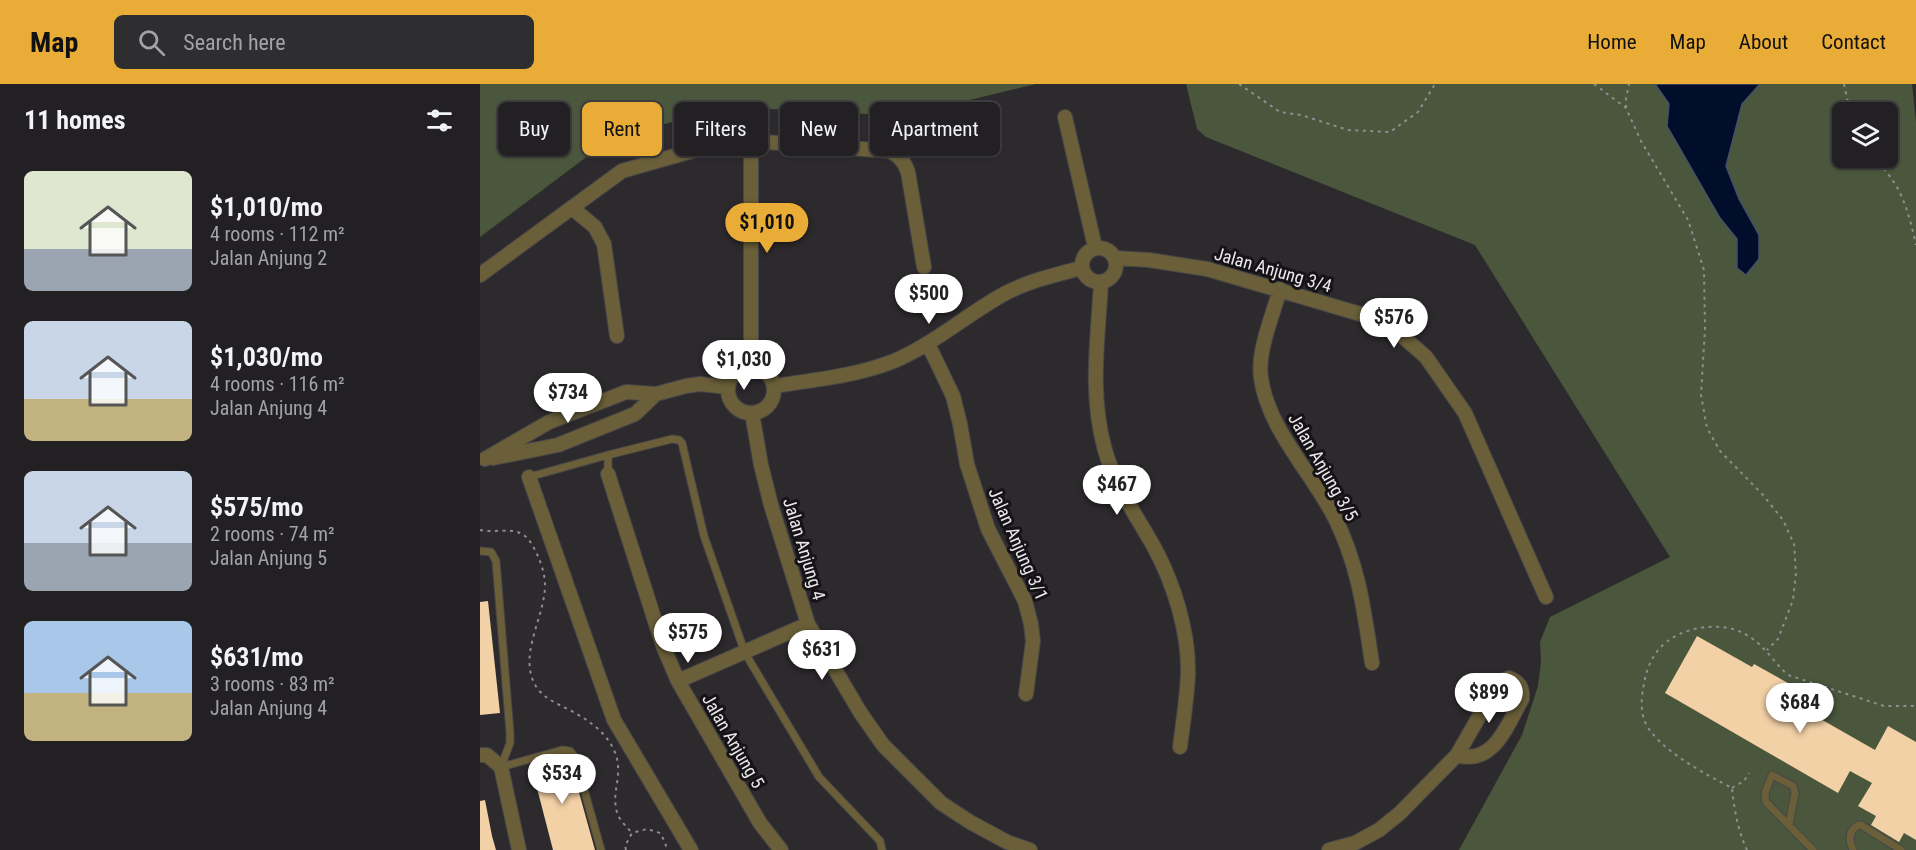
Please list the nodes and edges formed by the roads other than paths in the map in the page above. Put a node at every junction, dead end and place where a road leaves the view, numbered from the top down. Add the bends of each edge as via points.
1 (1065, 117) dead end
2 (768, 142) edge
3 (674, 156) edge
4 (751, 156) edge
5 (572, 208) junction
6 (1095, 248) junction
7 (1115, 258) junction
8 (924, 267) dead end
9 (1081, 268) junction
10 (480, 275) edge
11 (1101, 282) junction
12 (1280, 289) junction
13 (617, 336) dead end
14 (928, 345) junction
15 (751, 367) junction
16 (774, 386) junction
17 (728, 387) junction
18 (656, 394) junction
19 (752, 413) junction
20 (608, 455) junction
21 (483, 460) edge
22 (608, 474) joint
23 (529, 477) joint
24 (480, 551) edge
25 (1546, 597) dead end
26 (808, 624) junction
27 (745, 653) junction
28 (1372, 663) dead end
29 (678, 681) junction
30 (1026, 694) dead end
31 (1180, 747) dead end
32 (480, 755) edge
33 (1457, 755) junction
34 (501, 767) junction
35 (1789, 825) junction
36 (519, 850) edge
37 (601, 850) edge
38 (691, 850) edge
39 (781, 850) edge
40 (882, 850) edge
41 (1030, 850) edge
42 (1329, 850) edge
43 (1814, 850) edge
44 (1853, 850) edge
45 (1901, 850) edge

1 - 6 street
2 - 8 street via 890,151 898,156 908,172
3 - 5 street via 622,171
4 - 15 street
5 - 10 street
5 - 13 street via 595,227 604,244
6 - 7 street via 1107,249
6 - 9 street via 1086,253
7 - 11 street via 1115,271
7 - 12 street, Jalan Anjung 3/4 via 1207,269
9 - 11 street via 1088,279
9 - 14 street via 1028,282 1004,294
11 - 31 street via 1095,387 1098,418 1121,491 1167,574 1178,609 1188,674
12 - 25 street, Jalan Anjung 3/4 via 1374,318 1401,334 1426,357 1465,413
12 - 28 street, Jalan Anjung 3/5 via 1261,356 1260,377 1275,422 1335,518 1348,546 1360,583
14 - 16 street via 844,376
14 - 30 street, Jalan Anjung 3/1 via 953,396 967,464 988,529 1025,601 1033,641
15 - 16 street via 766,372
15 - 17 street via 736,372
16 - 19 street via 769,405
17 - 18 street via 700,384
17 - 19 street via 734,405
18 - 21 street via 634,414 558,445
18 - 21 street via 626,392 549,422
19 - 26 street, Jalan Anjung 4 via 771,506
20 - 22 lane
20 - 23 lane
20 - 27 lane via 672,439 682,443 704,536
22 - 29 street, Jalan Anjung 5
23 - 38 street via 614,720
24 - 34 lane via 491,552 496,561 510,734
26 - 27 street
26 - 41 street, Jalan Anjung 4 via 883,745 941,803 1007,842
27 - 29 street
27 - 40 lane via 819,777 880,840
29 - 39 street, Jalan Anjung 5 via 760,823
32 - 34 street via 488,755
33 - 33 street via 1499,682 1509,678 1520,684 1522,699 1494,747 1477,758
33 - 42 street via 1379,830 1355,843
34 - 36 street
34 - 37 lane via 570,751
35 - 35 lane via 1766,802 1772,775 1793,786
35 - 43 lane
44 - 45 lane via 1850,839 1858,825

